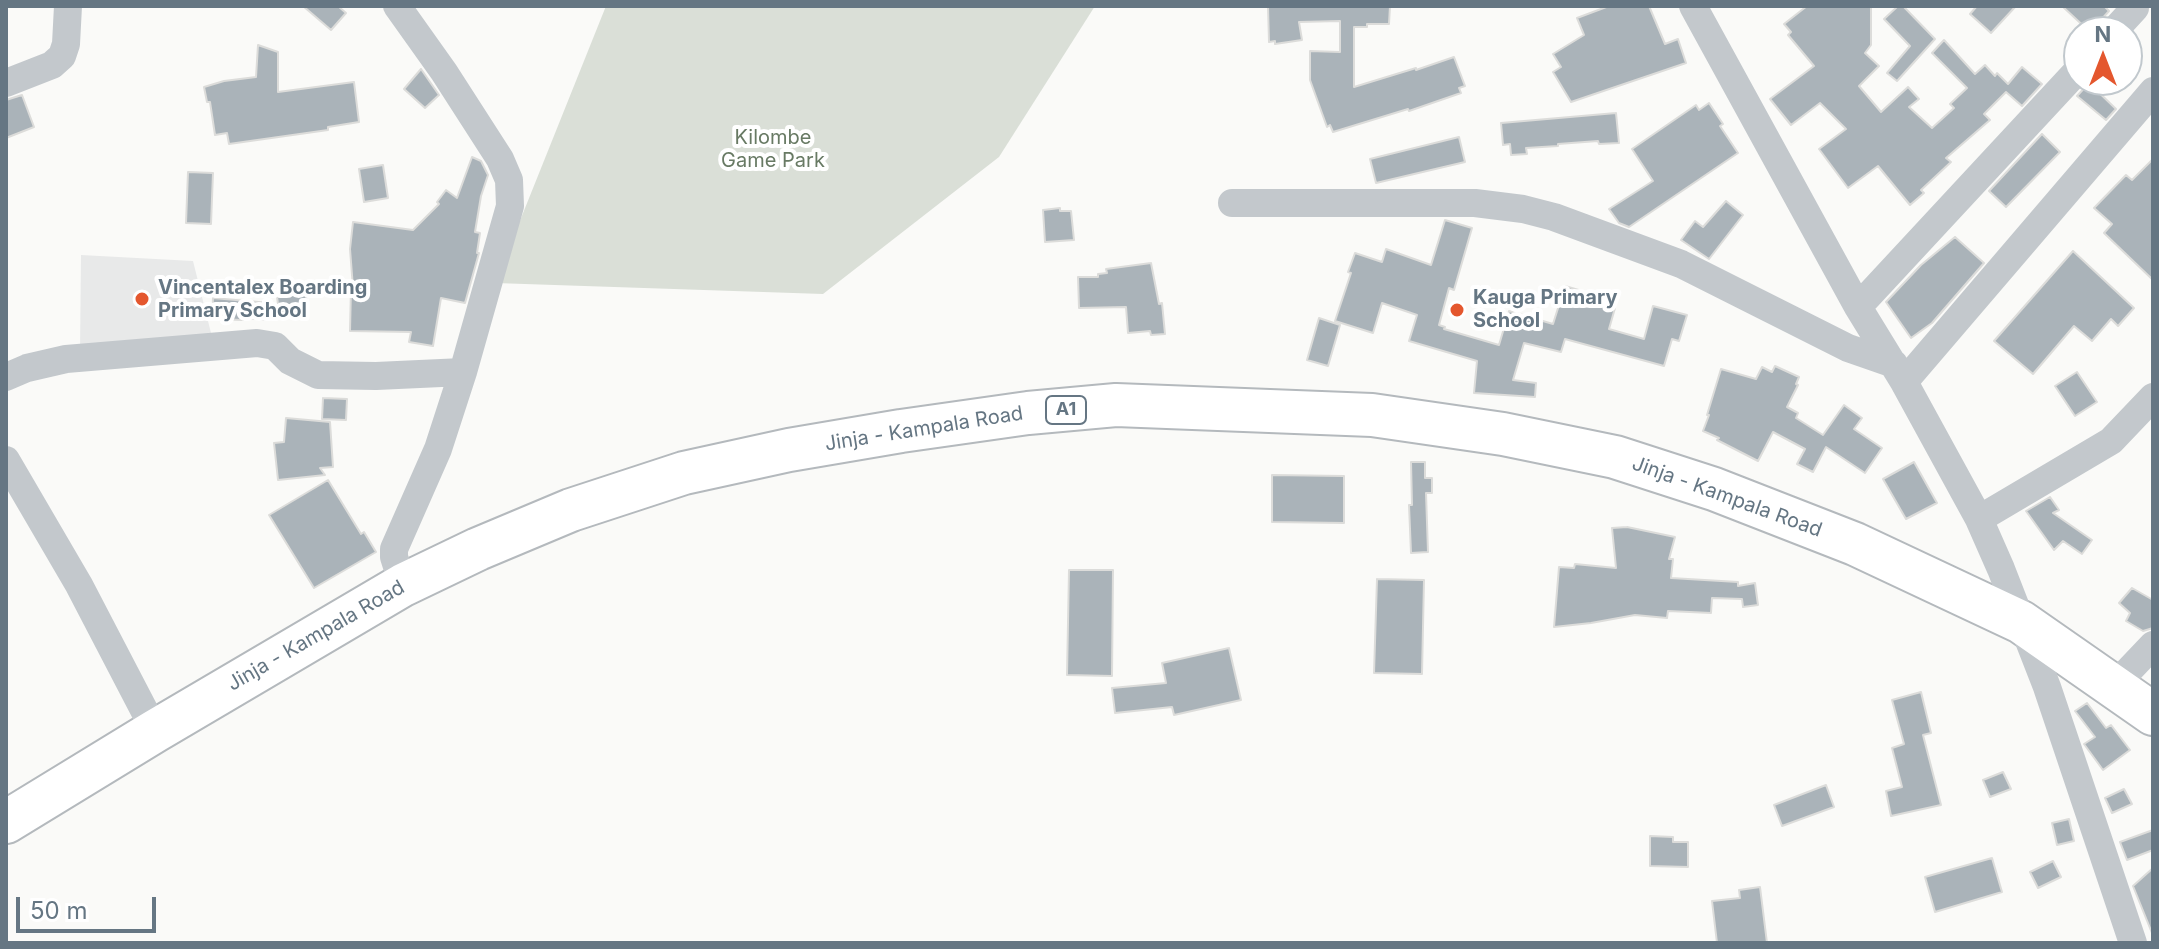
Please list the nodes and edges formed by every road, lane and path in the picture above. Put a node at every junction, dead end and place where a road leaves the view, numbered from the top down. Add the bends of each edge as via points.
1 (68, 6) edge
2 (397, 6) edge
3 (1693, 6) edge
4 (2135, 8) dead end
5 (2128, 16) edge
6 (6, 83) edge
7 (2063, 86) edge
8 (2153, 91) edge
9 (1232, 203) dead end
10 (1858, 307) junction
11 (463, 372) junction
12 (1899, 373) junction
13 (6, 377) edge
14 (2153, 397) edge
15 (6, 460) edge
16 (1979, 519) junction
17 (403, 585) junction
18 (2021, 622) junction
19 (2153, 645) edge
20 (2114, 686) junction
21 (2153, 714) edge
22 (155, 731) junction
23 (6, 822) edge
24 (2133, 943) edge

1 - 6 street via 62,56
2 - 11 street via 452,84 509,180 510,206
3 - 10 street
4 - 5 street
7 - 10 street
8 - 12 street
9 - 12 street via 1475,203 1523,209 1681,264
10 - 12 street
11 - 13 street via 318,375 290,361 275,346 257,343 66,359
11 - 17 street via 438,449 394,549
12 - 16 street
14 - 16 street via 2111,441
15 - 22 street
16 - 18 street
17 - 18 highway, Jinja - Kampala Road / A1 via 571,510 684,473 901,431 1116,405 1372,415 1615,457 1855,544
17 - 22 highway, Jinja - Kampala Road / A1
18 - 20 highway, Jinja - Kampala Road / A1
18 - 24 street
19 - 20 street
20 - 21 highway, Jinja - Kampala Road / A1
22 - 23 highway, Jinja - Kampala Road / A1

